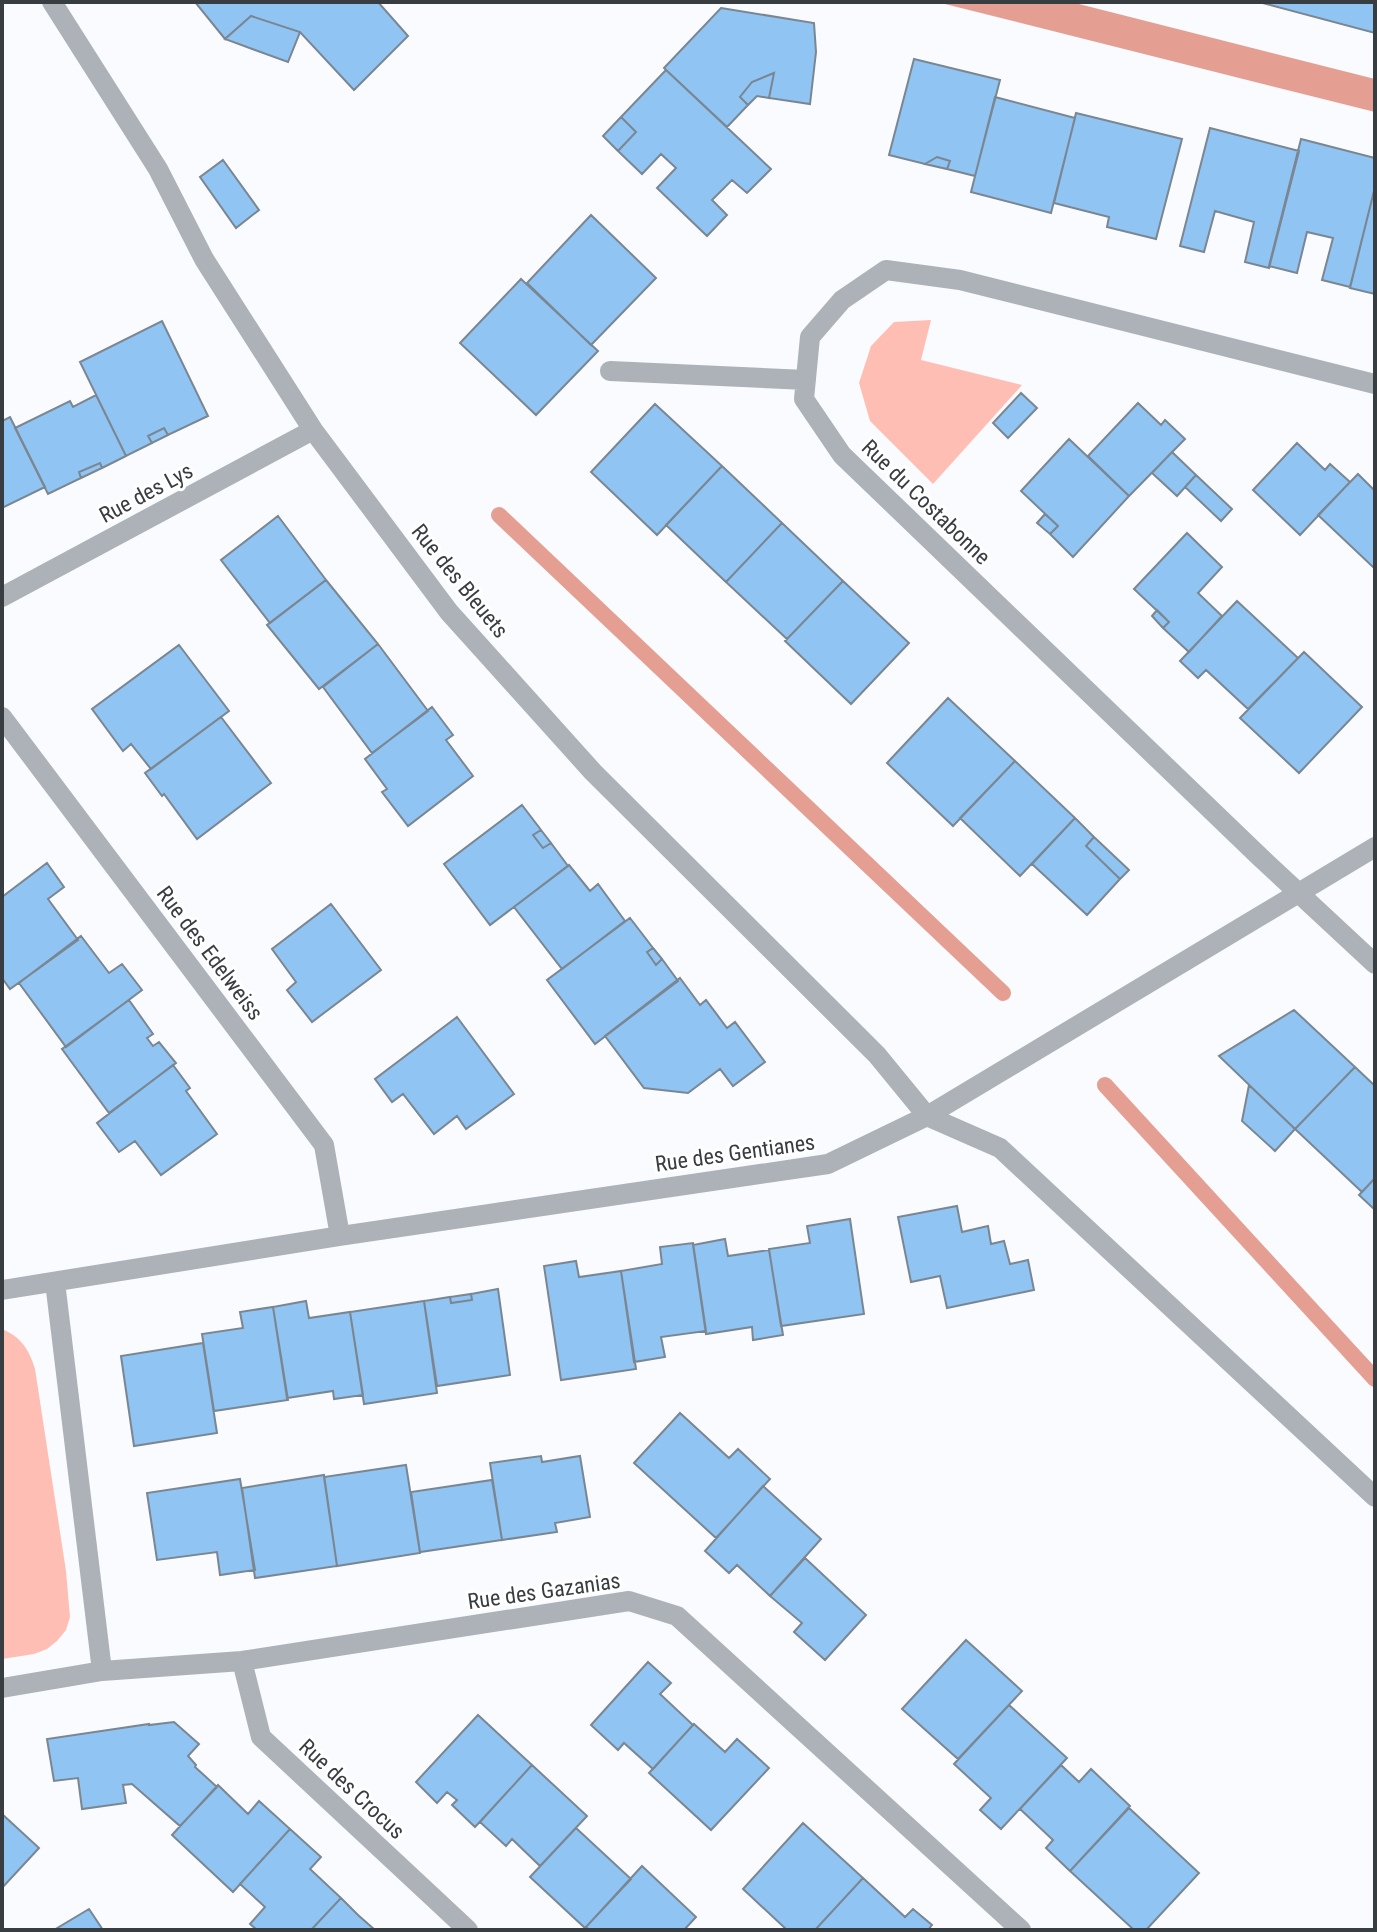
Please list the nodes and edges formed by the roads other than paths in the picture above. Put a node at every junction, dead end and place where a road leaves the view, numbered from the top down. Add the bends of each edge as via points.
1 (52, 2) edge
2 (610, 371) dead end
3 (806, 380) junction
4 (1375, 384) edge
5 (313, 430) junction
6 (2, 597) edge
7 (2, 717) edge
8 (1375, 847) edge
9 (1299, 892) junction
10 (1375, 964) edge
11 (927, 1116) junction
12 (340, 1236) junction
13 (55, 1282) junction
14 (2, 1290) edge
15 (1375, 1497) edge
16 (242, 1661) junction
17 (102, 1671) junction
18 (2, 1688) edge
19 (468, 1930) edge
20 (1021, 1930) edge

1 - 5 street, Rue des Bleuets via 158,169 204,259
2 - 3 street
3 - 4 street, Rue du Costabonne via 810,337 842,300 886,270 960,280
3 - 9 street, Rue du Costabonne via 804,399 842,455
5 - 6 street, Rue des Lys
5 - 11 street, Rue des Bleuets via 449,612 593,772 877,1055
7 - 12 street, Rue des Edelweiss via 324,1145
8 - 9 street, Rue des Gentianes
9 - 10 street, Rue du Costabonne
9 - 11 street, Rue des Gentianes
11 - 12 street, Rue des Gentianes via 828,1164
11 - 15 street via 1000,1148
12 - 13 street, Rue des Gentianes
13 - 14 street, Rue des Gentianes
13 - 17 street
16 - 17 street, Rue des Gazanias
16 - 19 street, Rue des Crocus via 261,1737
16 - 20 street, Rue des Gazanias via 629,1601 677,1616
17 - 18 street, Rue des Gazanias

